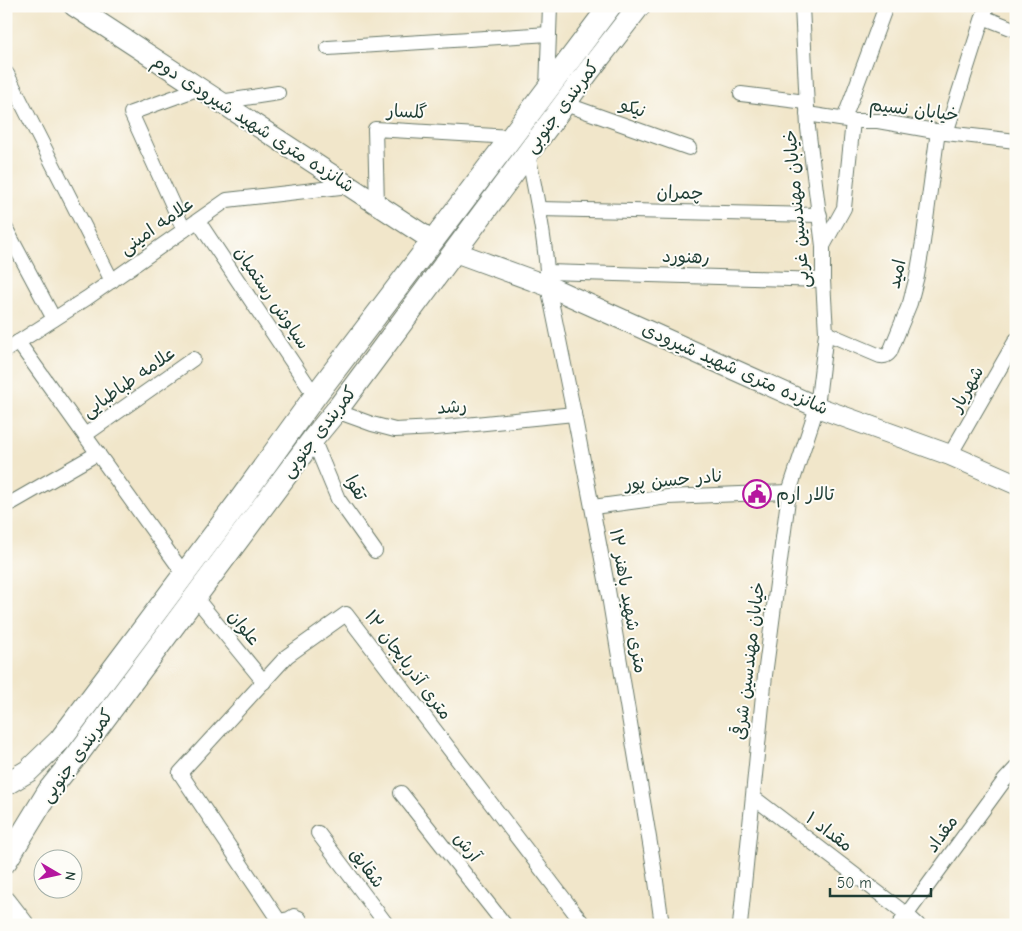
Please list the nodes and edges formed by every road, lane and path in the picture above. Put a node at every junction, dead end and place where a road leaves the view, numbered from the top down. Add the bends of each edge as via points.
1 (74, 6) edge
2 (550, 6) edge
3 (610, 6) edge
4 (639, 6) edge
5 (802, 6) edge
6 (886, 6) edge
7 (985, 12) edge
8 (1016, 30) edge
9 (549, 34) junction
10 (328, 48) dead end
11 (7, 74) edge
12 (200, 88) junction
13 (278, 93) dead end
14 (741, 94) dead end
15 (556, 97) junction
16 (220, 102) junction
17 (807, 108) junction
18 (848, 120) junction
19 (942, 132) junction
20 (1016, 141) edge
21 (520, 145) junction
22 (689, 148) dead end
23 (349, 186) junction
24 (377, 205) junction
25 (539, 209) junction
26 (820, 215) junction
27 (198, 220) junction
28 (6, 229) edge
29 (184, 230) junction
30 (433, 242) junction
31 (823, 246) junction
32 (455, 252) junction
33 (547, 279) junction
34 (823, 280) junction
35 (112, 281) junction
36 (54, 319) junction
37 (826, 333) junction
38 (1016, 340) edge
39 (18, 342) junction
40 (6, 350) edge
41 (194, 359) dead end
42 (315, 396) junction
43 (817, 407) junction
44 (336, 411) junction
45 (574, 414) junction
46 (85, 435) junction
47 (313, 438) junction
48 (98, 453) junction
49 (950, 456) junction
50 (1016, 484) edge
51 (789, 492) junction
52 (6, 506) edge
53 (593, 506) junction
54 (375, 551) dead end
55 (184, 574) junction
56 (195, 597) junction
57 (264, 682) junction
58 (60, 740) junction
59 (78, 754) junction
60 (1016, 768) edge
61 (6, 784) edge
62 (401, 793) dead end
63 (753, 797) junction
64 (318, 833) dead end
65 (6, 862) edge
66 (6, 903) edge
67 (903, 919) edge
68 (16, 923) edge
69 (276, 923) edge
70 (303, 925) edge
71 (386, 925) edge
72 (505, 925) edge
73 (584, 925) edge
74 (662, 925) edge
75 (740, 925) edge
76 (918, 925) edge

1 - 12 main road, شانزده متری شهید شیرودی دوم
2 - 9 street
3 - 15 main road, کمربندی جنوبی
4 - 15 main road, کمربندی جنوبی
5 - 17 street, خیابان مهندسین غربی
6 - 18 street
7 - 8 street
7 - 19 street, امید
9 - 10 street
9 - 15 street
11 - 35 street
12 - 16 main road, شانزده متری شهید شیرودی دوم
12 - 29 street via 131,113
13 - 16 street
14 - 17 street, خیابان نسیم
15 - 21 main road, کمربندی جنوبی
15 - 22 street, نیکو
16 - 23 main road, شانزده متری شهید شیرودی دوم
17 - 18 street, خیابان نسیم
17 - 26 street, خیابان مهندسین غربی
18 - 19 street, خیابان نسیم via 878,121
18 - 31 street via 844,208
19 - 20 street, خیابان نسیم
19 - 37 street, امید via 917,276 890,352 880,356
21 - 24 street, گلسار via 375,129
21 - 25 street, ۱۲ متری شهید باهنر
21 - 30 main road, کمربندی جنوبی
21 - 32 main road, کمربندی جنوبی
23 - 24 main road, شانزده متری شهید شیرودی دوم
23 - 27 street, علامه امینی via 227,200
24 - 30 main road, شانزده متری شهید شیرودی دوم
25 - 26 street, چمران
25 - 33 street, ۱۲ متری شهید باهنر
26 - 31 street, خیابان مهندسین غربی
27 - 29 street, علامه امینی
27 - 42 street, سیاوش رستمیان
28 - 36 street
29 - 35 street, علامه امینی
30 - 32 main road
30 - 42 main road, کمربندی جنوبی
31 - 34 street, خیابان مهندسین غربی
32 - 33 main road, شانزده متری شهید شیرودی
32 - 44 main road, کمربندی جنوبی
33 - 34 street, رهنورد
33 - 43 main road, شانزده متری شهید شیرودی
33 - 45 street, ۱۲ متری شهید باهنر
34 - 37 street, خیابان مهندسین غربی
35 - 36 street, علامه امینی
36 - 39 street, علامه امینی
37 - 43 street, خیابان مهندسین غربی
38 - 49 street, شهریار
39 - 40 street, علامه امینی
39 - 46 street
41 - 46 street, علامه طباطبایی
42 - 55 main road, کمربندی جنوبی
43 - 49 main road, شانزده متری شهید شیرودی
43 - 51 street, خیابان مهندسین شرقی
44 - 45 street, رشد via 395,430
44 - 47 main road, کمربندی جنوبی
45 - 53 street, ۱۲ متری شهید باهنر
46 - 48 street
47 - 54 street, تقوا via 338,499
47 - 56 main road, کمربندی جنوبی
48 - 52 street
48 - 55 street
49 - 50 main road, شانزده متری شهید شیرودی
51 - 53 street, نادر حسن پور via 668,497
51 - 63 street, خیابان مهندسین شرقی
53 - 74 street, ۱۲ متری شهید باهنر
55 - 58 main road, کمربندی جنوبی
56 - 57 street, علوان
56 - 59 main road, کمربندی جنوبی
57 - 69 street, ۱۲ متری آذربایجان via 180,773
57 - 73 street, ۱۲ متری آذربایجان via 288,656 346,614
58 - 59 main road
58 - 61 main road, کمربندی جنوبی via 28,771
59 - 65 main road, کمربندی جنوبی via 50,789
60 - 67 street, مقداد
62 - 72 street, آرش
63 - 67 street, مقداد ۱
63 - 75 street, خیابان مهندسین شرقی
64 - 71 street, شقایق
66 - 68 main road
67 - 76 street, مقداد ۱
69 - 70 street via 294,916

